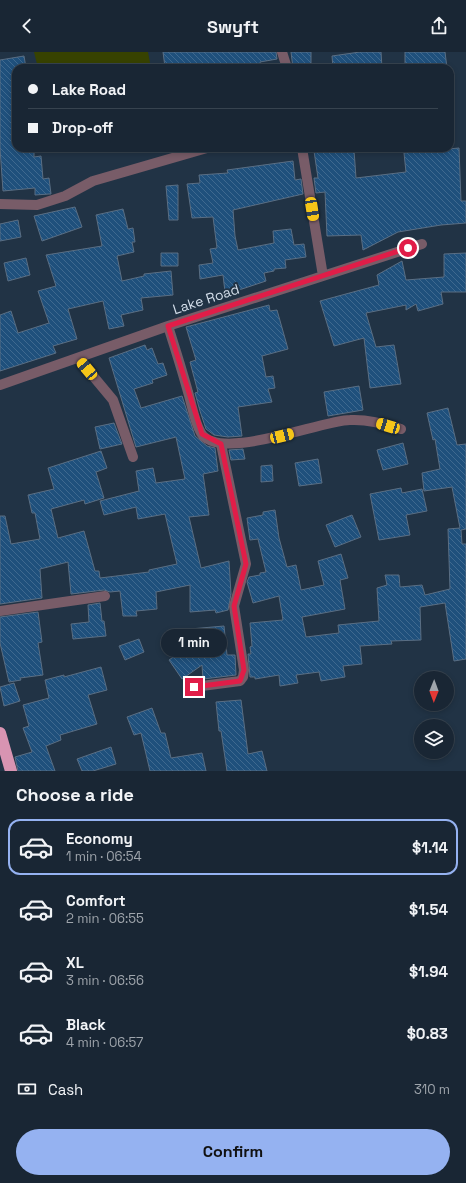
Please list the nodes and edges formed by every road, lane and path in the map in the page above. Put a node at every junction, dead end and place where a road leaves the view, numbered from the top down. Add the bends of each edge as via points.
1 (282, 52) edge
2 (286, 64) edge
3 (193, 152) edge
4 (303, 152) edge
5 (0, 204) edge
6 (422, 244) dead end
7 (323, 276) junction
8 (168, 326) junction
9 (78, 358) junction
10 (0, 385) edge
11 (401, 429) dead end
12 (221, 444) junction
13 (132, 457) dead end
14 (105, 596) dead end
15 (0, 611) edge
16 (194, 687) dead end
17 (0, 733) edge
18 (11, 771) edge

1 - 2 street
3 - 5 street via 93,181 65,196 37,204
4 - 7 street
6 - 7 street, Lake Road
7 - 8 street, Lake Road
8 - 9 street, Lake Road
8 - 12 street via 202,434
9 - 10 street, Lake Road
9 - 13 street via 113,400
11 - 12 street via 375,422 349,420 268,440
12 - 16 street via 246,564 234,606 244,670 240,681
14 - 15 street
17 - 18 highway

